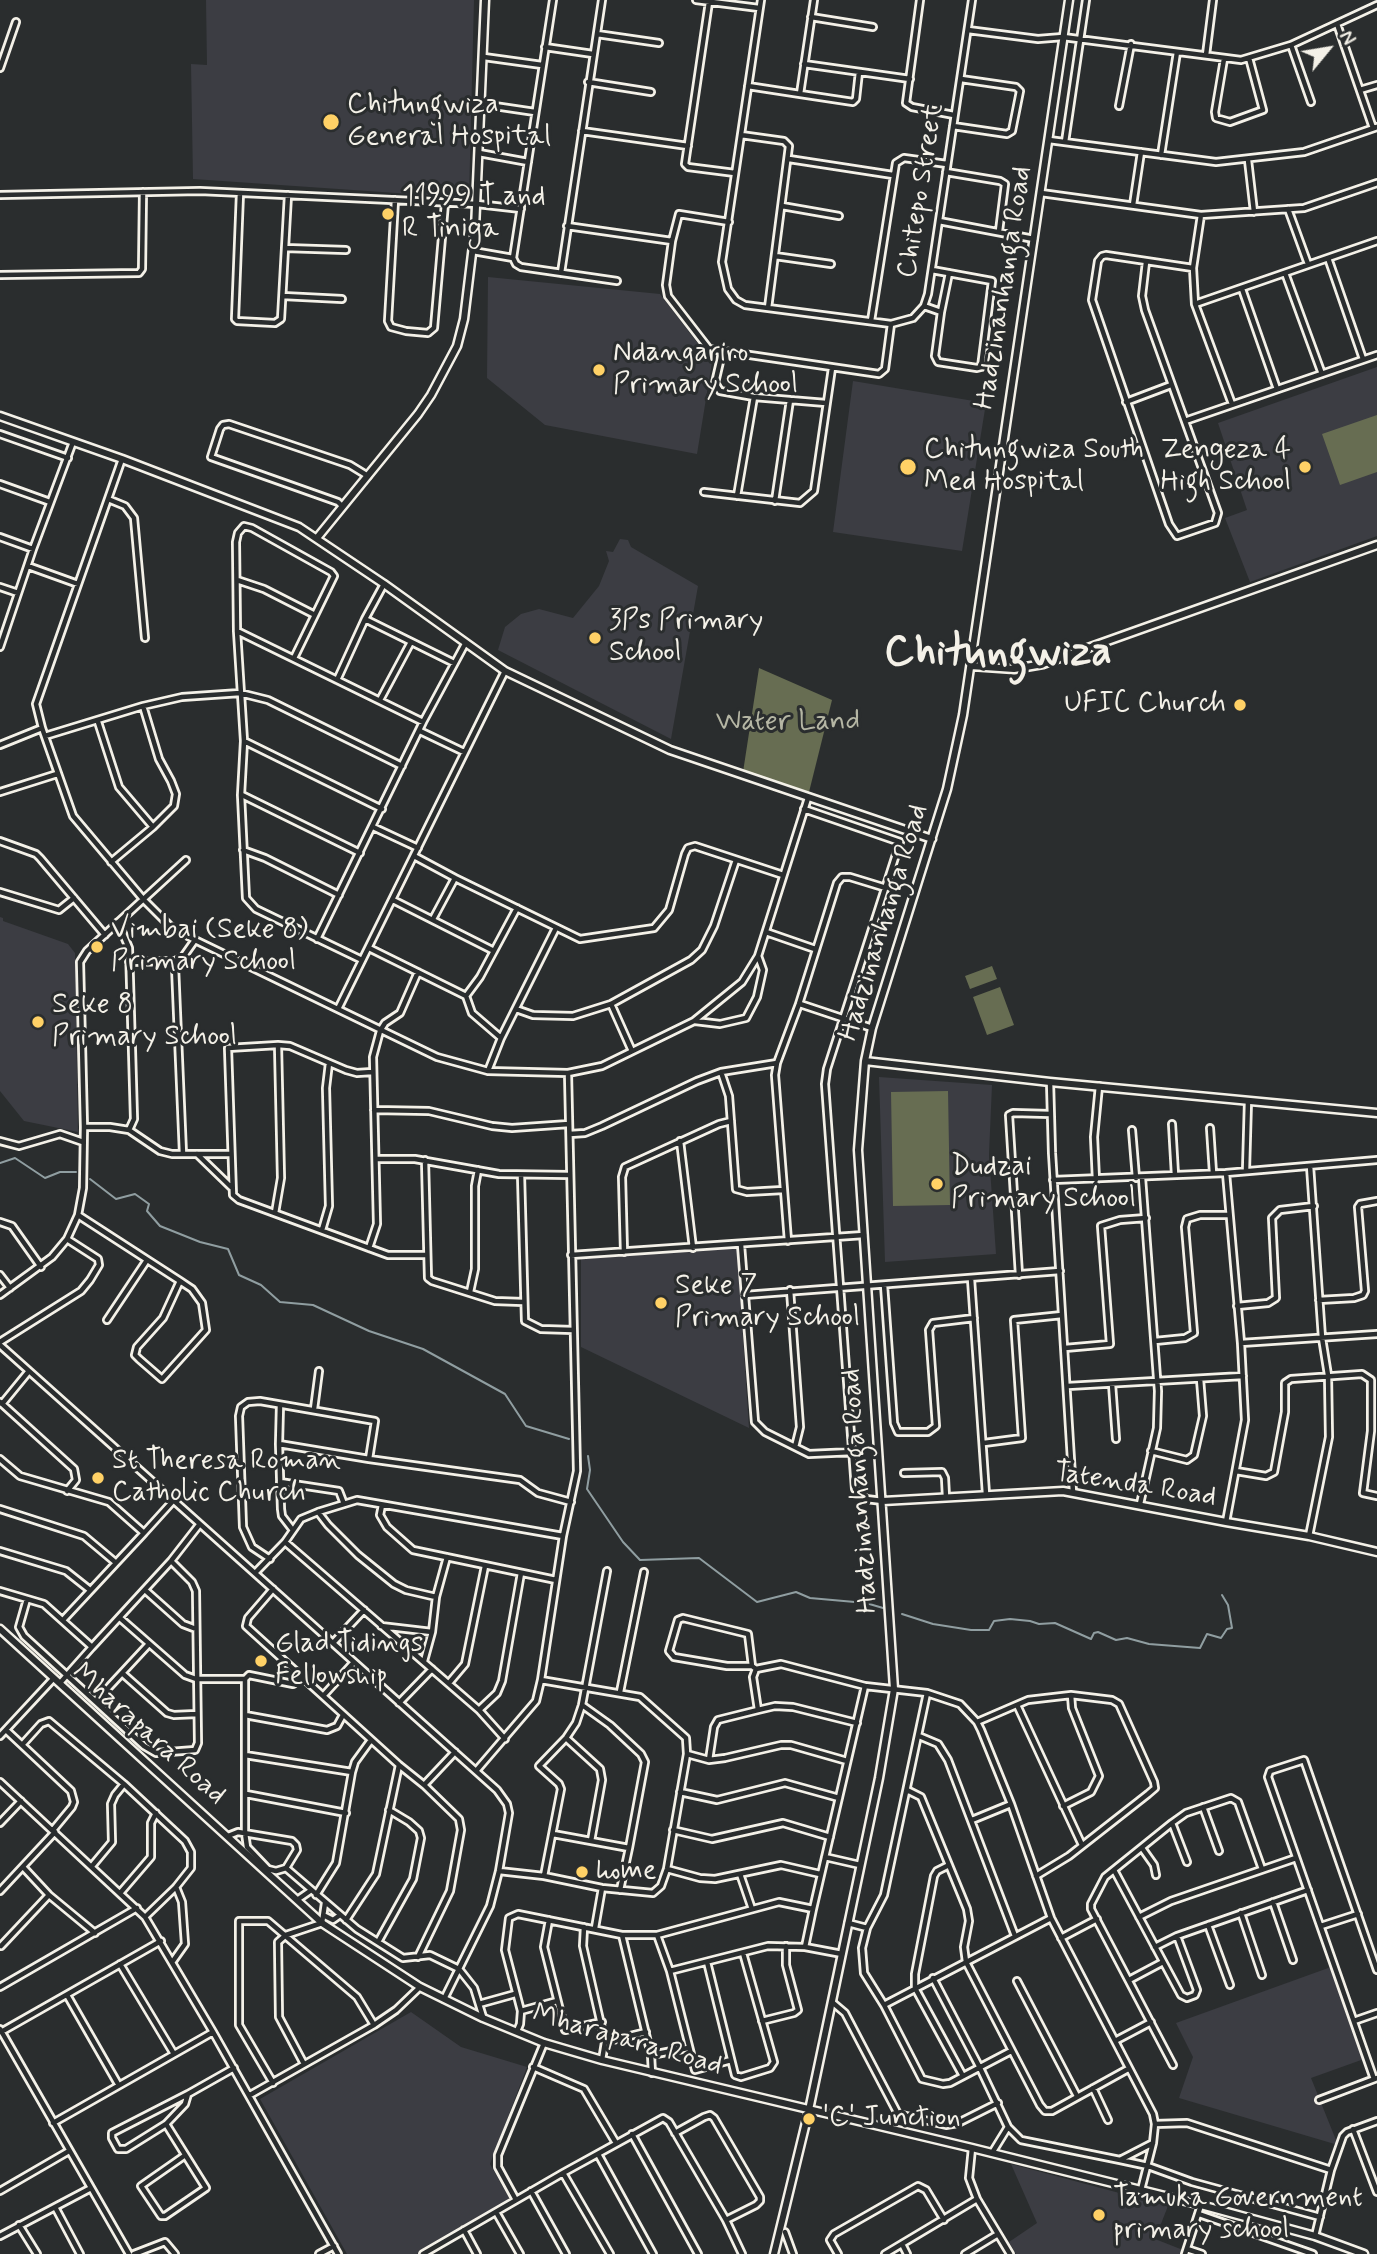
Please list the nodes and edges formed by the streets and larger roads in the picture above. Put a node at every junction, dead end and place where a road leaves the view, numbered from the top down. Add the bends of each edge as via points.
1 (485, 0) edge
2 (601, 0) edge
3 (696, 0) edge
4 (761, 0) edge
5 (814, 0) edge
6 (920, 0) edge
7 (972, 0) edge
8 (1069, 0) edge
9 (1086, 0) edge
10 (1213, 0) edge
11 (551, 1) edge
12 (709, 2) junction
13 (1377, 5) edge
14 (759, 8) junction
15 (811, 17) junction
16 (16, 22) dead end
17 (1337, 24) junction
18 (873, 27) dead end
19 (968, 30) junction
20 (597, 34) junction
21 (1063, 37) junction
22 (1081, 38) junction
23 (659, 43) dead end
24 (1131, 44) junction
25 (1292, 45) junction
26 (545, 47) junction
27 (1177, 52) junction
28 (593, 54) junction
29 (1206, 55) junction
30 (484, 57) junction
31 (1249, 58) junction
32 (1224, 59) junction
33 (804, 64) junction
34 (542, 65) junction
35 (0, 68) edge
36 (859, 72) junction
37 (910, 79) junction
38 (961, 79) junction
39 (588, 82) junction
40 (1377, 85) edge
41 (748, 86) junction
42 (1360, 90) junction
43 (651, 92) dead end
44 (800, 94) junction
45 (1311, 102) dead end
46 (481, 104) junction
47 (1119, 106) dead end
48 (535, 112) junction
49 (954, 115) junction
50 (953, 126) junction
51 (1375, 128) edge
52 (582, 131) junction
53 (741, 135) junction
54 (1049, 140) junction
55 (1066, 142) junction
56 (688, 146) junction
57 (1141, 152) junction
58 (479, 153) junction
59 (1161, 155) junction
60 (789, 159) junction
61 (1248, 160) junction
62 (527, 162) junction
63 (947, 164) junction
64 (946, 172) junction
65 (734, 173) junction
66 (893, 174) junction
67 (1377, 183) edge
68 (143, 192) junction
69 (240, 193) junction
70 (1041, 193) junction
71 (0, 195) edge
72 (288, 195) junction
73 (395, 200) junction
74 (445, 203) junction
75 (477, 204) junction
76 (1133, 205) junction
77 (782, 206) junction
78 (521, 209) junction
79 (1288, 209) junction
80 (1254, 212) junction
81 (1200, 215) junction
82 (839, 216) dead end
83 (939, 221) junction
84 (729, 222) junction
85 (567, 226) junction
86 (999, 231) junction
87 (1034, 239) junction
88 (672, 241) junction
89 (1377, 241) edge
90 (285, 248) junction
91 (346, 250) dead end
92 (473, 251) junction
93 (775, 256) junction
94 (513, 258) junction
95 (1328, 258) junction
96 (1146, 261) junction
97 (831, 264) dead end
98 (1308, 265) junction
99 (1192, 268) junction
100 (932, 270) junction
101 (561, 273) junction
102 (949, 273) junction
103 (1285, 273) junction
104 (0, 275) edge
105 (618, 281) dead end
106 (1242, 289) junction
107 (283, 296) junction
108 (342, 299) dead end
109 (1195, 304) junction
110 (923, 306) junction
111 (768, 308) junction
112 (941, 312) junction
113 (871, 321) junction
114 (891, 324) junction
115 (722, 352) junction
116 (1377, 355) edge
117 (1363, 359) junction
118 (832, 368) junction
119 (1322, 374) junction
120 (1171, 385) junction
121 (1278, 389) junction
122 (754, 397) junction
123 (790, 400) junction
124 (1126, 402) junction
125 (826, 403) junction
126 (1232, 404) junction
127 (0, 416) edge
128 (1185, 421) junction
129 (0, 433) edge
130 (73, 442) junction
131 (68, 458) junction
132 (122, 459) junction
133 (368, 475) junction
134 (0, 484) edge
135 (704, 492) dead end
136 (737, 496) junction
137 (108, 499) junction
138 (775, 501) junction
139 (50, 502) junction
140 (342, 506) junction
141 (0, 537) edge
142 (317, 538) junction
143 (1377, 545) edge
144 (33, 549) junction
145 (27, 566) junction
146 (237, 580) junction
147 (78, 584) junction
148 (384, 584) junction
149 (0, 587) edge
150 (18, 593) junction
151 (316, 616) junction
152 (365, 619) junction
153 (237, 631) junction
154 (145, 638) dead end
155 (1, 639) edge
156 (411, 642) junction
157 (465, 644) junction
158 (0, 647) edge
159 (295, 658) junction
160 (454, 663) junction
161 (971, 666) junction
162 (505, 671) junction
163 (337, 680) junction
164 (240, 693) junction
165 (380, 701) junction
166 (143, 706) junction
167 (98, 722) junction
168 (423, 722) junction
169 (41, 729) junction
170 (420, 731) junction
171 (45, 736) junction
172 (244, 741) junction
173 (0, 745) edge
174 (464, 752) junction
175 (402, 766) junction
176 (57, 774) junction
177 (0, 792) edge
178 (241, 795) junction
179 (808, 797) junction
180 (382, 809) junction
181 (804, 809) junction
182 (153, 827) junction
183 (373, 827) junction
184 (932, 839) junction
185 (0, 841) edge
186 (418, 848) junction
187 (243, 850) junction
188 (360, 853) junction
189 (414, 856) junction
190 (186, 860) dead end
191 (736, 860) junction
192 (111, 862) junction
193 (783, 875) junction
194 (454, 878) junction
195 (886, 888) junction
196 (0, 892) edge
197 (339, 895) junction
198 (74, 898) junction
199 (143, 899) junction
200 (393, 900) junction
201 (517, 908) junction
202 (433, 919) junction
203 (118, 922) junction
204 (556, 928) junction
205 (765, 932) junction
206 (105, 935) junction
207 (317, 939) junction
208 (195, 940) junction
209 (369, 948) junction
210 (815, 949) junction
211 (494, 951) junction
212 (758, 956) junction
213 (362, 960) junction
214 (175, 961) junction
215 (129, 962) junction
216 (418, 972) junction
217 (466, 996) junction
218 (611, 1004) junction
219 (799, 1004) junction
220 (338, 1009) junction
221 (516, 1009) junction
222 (844, 1019) junction
223 (694, 1021) junction
224 (872, 1028) junction
225 (380, 1031) junction
226 (501, 1038) junction
227 (278, 1045) junction
228 (632, 1051) junction
229 (865, 1061) junction
230 (330, 1063) junction
231 (777, 1063) junction
232 (488, 1071) junction
233 (372, 1072) junction
234 (568, 1073) junction
235 (721, 1073) junction
236 (1050, 1082) junction
237 (1098, 1086) junction
238 (1248, 1101) junction
239 (374, 1110) junction
240 (1377, 1113) edge
241 (1050, 1114) junction
242 (731, 1121) junction
243 (569, 1124) junction
244 (1171, 1124) dead end
245 (84, 1127) junction
246 (1210, 1128) dead end
247 (129, 1130) junction
248 (1132, 1130) dead end
249 (570, 1134) junction
250 (0, 1141) edge
251 (680, 1141) junction
252 (83, 1142) junction
253 (183, 1154) junction
254 (197, 1154) junction
255 (231, 1154) junction
256 (376, 1159) junction
257 (425, 1160) junction
258 (1377, 1160) edge
259 (1310, 1166) junction
260 (478, 1170) junction
261 (1246, 1170) junction
262 (1213, 1173) junction
263 (1226, 1173) junction
264 (569, 1174) junction
265 (521, 1175) junction
266 (1175, 1175) junction
267 (1139, 1178) junction
268 (1053, 1180) junction
269 (1096, 1180) junction
270 (232, 1188) junction
271 (783, 1190) junction
272 (1377, 1202) edge
273 (1314, 1206) junction
274 (275, 1213) junction
275 (1229, 1214) junction
276 (79, 1215) junction
277 (1146, 1218) junction
278 (0, 1222) edge
279 (321, 1230) junction
280 (865, 1235) junction
281 (836, 1237) junction
282 (67, 1239) junction
283 (788, 1241) junction
284 (741, 1245) junction
285 (369, 1248) junction
286 (693, 1248) junction
287 (624, 1252) junction
288 (426, 1255) junction
289 (571, 1255) junction
290 (147, 1260) junction
291 (41, 1267) junction
292 (1059, 1271) junction
293 (0, 1275) edge
294 (1019, 1275) junction
295 (971, 1279) junction
296 (180, 1281) junction
297 (884, 1285) junction
298 (867, 1287) junction
299 (10, 1288) junction
300 (840, 1288) junction
301 (790, 1290) junction
302 (470, 1292) junction
303 (0, 1294) edge
304 (745, 1295) junction
305 (1319, 1300) junction
306 (523, 1303) junction
307 (1237, 1306) junction
308 (1062, 1315) junction
309 (974, 1318) junction
310 (107, 1320) dead end
311 (573, 1329) junction
312 (1377, 1334) edge
313 (1322, 1338) junction
314 (1155, 1341) junction
315 (0, 1343) edge
316 (1241, 1343) junction
317 (1065, 1348) junction
318 (29, 1371) junction
319 (319, 1371) dead end
320 (1328, 1375) junction
321 (1243, 1376) junction
322 (1200, 1379) junction
323 (1156, 1381) junction
324 (1112, 1384) junction
325 (1068, 1386) junction
326 (1, 1403) edge
327 (280, 1405) junction
328 (314, 1409) junction
329 (1116, 1439) dead end
330 (984, 1443) junction
331 (279, 1444) junction
332 (795, 1447) junction
333 (1152, 1451) junction
334 (853, 1452) junction
335 (369, 1459) junction
336 (1, 1462) edge
337 (1236, 1471) junction
338 (904, 1473) dead end
339 (280, 1482) junction
340 (67, 1490) junction
341 (1073, 1492) junction
342 (986, 1493) junction
343 (1377, 1496) edge
344 (946, 1497) junction
345 (173, 1501) junction
346 (883, 1501) junction
347 (572, 1502) junction
348 (344, 1504) junction
349 (1140, 1504) junction
350 (382, 1505) junction
351 (0, 1509) edge
352 (318, 1511) junction
353 (1226, 1522) junction
354 (199, 1525) junction
355 (292, 1530) junction
356 (144, 1532) junction
357 (563, 1536) junction
358 (1309, 1536) junction
359 (285, 1542) junction
360 (0, 1551) edge
361 (1377, 1552) edge
362 (447, 1558) junction
363 (270, 1559) junction
364 (171, 1561) junction
365 (116, 1562) junction
366 (485, 1566) junction
367 (607, 1571) dead end
368 (644, 1572) dead end
369 (255, 1573) junction
370 (521, 1573) junction
371 (556, 1580) junction
372 (273, 1589) junction
373 (90, 1590) junction
374 (145, 1590) junction
375 (0, 1591) edge
376 (436, 1597) junction
377 (27, 1599) junction
378 (364, 1610) junction
379 (120, 1618) junction
380 (64, 1620) junction
381 (381, 1626) junction
382 (0, 1629) edge
383 (196, 1629) junction
384 (432, 1632) junction
385 (333, 1643) junction
386 (148, 1644) junction
387 (92, 1647) junction
388 (424, 1661) junction
389 (354, 1662) junction
390 (754, 1668) junction
391 (432, 1669) junction
392 (122, 1673) junction
393 (67, 1674) junction
394 (303, 1676) junction
395 (54, 1678) junction
396 (196, 1679) junction
397 (245, 1679) junction
398 (541, 1680) junction
399 (60, 1683) junction
400 (449, 1684) junction
401 (865, 1686) junction
402 (585, 1687) junction
403 (894, 1689) junction
404 (621, 1692) junction
405 (927, 1693) junction
406 (1071, 1695) junction
407 (323, 1696) junction
408 (96, 1700) junction
409 (399, 1703) junction
410 (582, 1705) junction
411 (1017, 1705) junction
412 (480, 1710) junction
413 (758, 1710) junction
414 (197, 1714) junction
415 (245, 1715) junction
416 (343, 1715) junction
417 (977, 1722) junction
418 (857, 1723) junction
419 (6, 1730) junction
420 (0, 1736) edge
421 (919, 1736) junction
422 (566, 1738) junction
423 (505, 1739) junction
424 (371, 1740) junction
425 (22, 1745) junction
426 (455, 1752) junction
427 (687, 1754) junction
428 (245, 1755) junction
429 (709, 1760) junction
430 (847, 1761) junction
431 (399, 1765) junction
432 (476, 1771) junction
433 (352, 1772) junction
434 (0, 1782) edge
435 (124, 1784) junction
436 (424, 1785) junction
437 (907, 1790) junction
438 (680, 1792) junction
439 (246, 1794) junction
440 (839, 1798) junction
441 (21, 1801) junction
442 (1011, 1804) junction
443 (1063, 1806) junction
444 (1203, 1807) junction
445 (388, 1810) junction
446 (346, 1812) junction
447 (156, 1813) junction
448 (972, 1819) junction
449 (0, 1823) edge
450 (1172, 1823) junction
451 (673, 1829) junction
452 (54, 1831) junction
453 (245, 1833) junction
454 (553, 1834) junction
455 (228, 1836) junction
456 (830, 1836) junction
457 (591, 1841) junction
458 (1082, 1845) junction
459 (629, 1848) junction
460 (1142, 1848) junction
461 (1219, 1851) dead end
462 (825, 1857) junction
463 (1296, 1858) junction
464 (1187, 1862) dead end
465 (860, 1865) junction
466 (949, 1865) junction
467 (92, 1866) junction
468 (23, 1867) junction
469 (286, 1868) junction
470 (667, 1869) junction
471 (1262, 1869) junction
472 (1114, 1870) junction
473 (499, 1871) junction
474 (740, 1874) junction
475 (820, 1874) junction
476 (1156, 1875) dead end
477 (544, 1876) junction
478 (1036, 1876) junction
479 (176, 1887) junction
480 (602, 1888) junction
481 (620, 1890) junction
482 (1308, 1890) junction
483 (0, 1891) edge
484 (310, 1891) junction
485 (121, 1892) junction
486 (50, 1895) junction
487 (316, 1895) junction
488 (297, 1900) junction
489 (1273, 1902) junction
490 (325, 1903) junction
491 (137, 1908) junction
492 (752, 1909) junction
493 (813, 1909) junction
494 (1241, 1913) junction
495 (1358, 1914) junction
496 (340, 1915) junction
497 (145, 1917) junction
498 (1139, 1917) junction
499 (1051, 1918) junction
500 (1097, 1919) junction
501 (323, 1920) junction
502 (346, 1920) junction
503 (549, 1920) junction
504 (847, 1923) junction
505 (1208, 1925) junction
506 (1321, 1926) junction
507 (584, 1927) junction
508 (595, 1928) junction
509 (867, 1928) junction
510 (95, 1933) junction
511 (286, 1935) junction
512 (622, 1935) junction
513 (657, 1935) junction
514 (1015, 1937) junction
515 (1177, 1937) junction
516 (1060, 1938) junction
517 (161, 1941) junction
518 (378, 1942) junction
519 (1, 1946) edge
520 (786, 1946) junction
521 (805, 1947) junction
522 (1155, 1947) junction
523 (743, 1953) junction
524 (842, 1954) junction
525 (418, 1957) junction
526 (1293, 1960) dead end
527 (173, 1961) junction
528 (707, 1962) junction
529 (966, 1962) junction
530 (1163, 1962) junction
531 (120, 1964) junction
532 (459, 1969) junction
533 (1377, 1970) edge
534 (670, 1971) junction
535 (1262, 1975) dead end
536 (933, 1978) junction
537 (1129, 1980) junction
538 (1017, 1981) dead end
539 (1230, 1985) dead end
540 (0, 1987) edge
541 (420, 1987) junction
542 (915, 1988) junction
543 (516, 1994) junction
544 (67, 1995) junction
545 (444, 1999) junction
546 (557, 2001) junction
547 (831, 2001) junction
548 (479, 2004) junction
549 (884, 2005) junction
550 (521, 2011) junction
551 (1377, 2013) edge
552 (483, 2018) junction
553 (601, 2021) junction
554 (762, 2021) junction
555 (1354, 2021) junction
556 (1150, 2022) junction
557 (374, 2025) junction
558 (1, 2031) edge
559 (214, 2032) junction
560 (516, 2032) junction
561 (646, 2032) junction
562 (1115, 2041) junction
563 (605, 2042) junction
564 (544, 2043) junction
565 (688, 2048) junction
566 (1011, 2051) junction
567 (174, 2054) junction
568 (651, 2055) junction
569 (602, 2060) junction
570 (732, 2060) junction
571 (304, 2064) junction
572 (1173, 2065) dead end
573 (533, 2067) junction
574 (234, 2068) junction
575 (980, 2068) junction
576 (1129, 2068) junction
577 (652, 2073) junction
578 (963, 2076) junction
579 (1376, 2079) edge
580 (273, 2083) junction
581 (118, 2084) junction
582 (1093, 2088) junction
583 (188, 2094) junction
584 (250, 2095) junction
585 (1077, 2096) junction
586 (1319, 2100) dead end
587 (998, 2103) junction
588 (809, 2110) junction
589 (1108, 2120) dead end
590 (1377, 2121) edge
591 (53, 2123) junction
592 (166, 2124) junction
593 (1155, 2124) junction
594 (1008, 2127) junction
595 (1353, 2129) junction
596 (675, 2133) junction
597 (632, 2134) junction
598 (617, 2143) junction
599 (1153, 2143) junction
600 (972, 2148) junction
601 (69, 2151) junction
602 (598, 2154) junction
603 (992, 2154) junction
604 (184, 2156) junction
605 (1120, 2160) junction
606 (1148, 2166) junction
607 (1331, 2171) junction
608 (563, 2173) junction
609 (91, 2188) junction
610 (0, 2191) edge
611 (531, 2191) junction
612 (1141, 2191) junction
613 (1377, 2192) edge
614 (977, 2199) junction
615 (516, 2200) junction
616 (1201, 2205) junction
617 (55, 2207) junction
618 (496, 2212) junction
619 (1199, 2214) junction
620 (1320, 2217) junction
621 (726, 2220) junction
622 (944, 2220) junction
623 (19, 2225) junction
624 (464, 2230) junction
625 (785, 2232) dead end
626 (998, 2234) junction
627 (0, 2236) edge
628 (1315, 2236) junction
629 (902, 2244) junction
630 (334, 2246) junction
631 (1186, 2251) edge
632 (430, 2252) edge
633 (37, 2254) edge
634 (80, 2254) edge
635 (132, 2254) edge
636 (175, 2254) edge
637 (319, 2254) edge
638 (338, 2254) edge
639 (423, 2254) edge
640 (477, 2254) edge
641 (520, 2254) edge
642 (566, 2254) edge
643 (610, 2254) edge
644 (653, 2254) edge
645 (698, 2254) edge
646 (742, 2254) edge
647 (774, 2254) edge
648 (793, 2254) edge
649 (838, 2254) edge
650 (885, 2254) edge
651 (907, 2254) edge
652 (965, 2254) edge
653 (1010, 2254) edge
654 (1202, 2254) edge
655 (1313, 2254) edge
656 (1364, 2254) edge

1 - 30 street
2 - 20 street
3 - 12 street
4 - 14 street
5 - 15 street
6 - 37 street
7 - 19 street, Chitepo Street
8 - 21 street, Hadzinanhanga Road
9 - 22 street
10 - 29 street
11 - 26 street
12 - 14 street
12 - 56 street
13 - 17 street
14 - 41 street
15 - 18 street
15 - 33 street
16 - 35 street
17 - 25 street
17 - 42 street
19 - 21 street via 1038,39
19 - 38 street, Chitepo Street
20 - 23 street
20 - 28 street
21 - 22 street
21 - 54 street, Hadzinanhanga Road
22 - 24 street
22 - 55 street
24 - 27 street
24 - 47 street
25 - 31 street
25 - 45 street
26 - 28 street
26 - 34 street
27 - 29 street
27 - 59 street
28 - 39 street
29 - 32 street
30 - 34 street
30 - 46 street
31 - 32 street
31 - 32 street via 1263,110 1230,122 1216,118 1215,112
33 - 36 street
33 - 44 street
34 - 48 street
36 - 37 street
36 - 44 street via 853,102
37 - 49 street via 909,106
38 - 49 street, Chitepo Street
38 - 50 street via 1020,91 1012,131 1007,134
39 - 43 street
39 - 52 street
40 - 42 street
41 - 44 street
41 - 53 street
42 - 51 street
46 - 48 street
46 - 58 street
48 - 62 street
49 - 50 street, Chitepo Street
50 - 63 street, Chitepo Street
51 - 61 street via 1304,152
52 - 56 street
52 - 85 street
53 - 60 street via 787,142
53 - 65 street
54 - 55 street
54 - 70 street, Hadzinanhanga Road
55 - 57 street
56 - 65 street via 688,167
57 - 59 street
57 - 76 street
58 - 62 street
58 - 75 street
59 - 61 street via 1216,162
60 - 66 street
60 - 77 street
61 - 80 street
62 - 78 street
63 - 64 street, Chitepo Street
63 - 66 street via 904,158 896,163
64 - 83 street, Chitepo Street
64 - 86 street via 1005,184
65 - 84 street
66 - 113 street
67 - 79 street via 1304,208
68 - 69 street
68 - 71 street
68 - 104 street via 139,273
69 - 72 street
69 - 107 street via 235,320 278,322
70 - 76 street
70 - 87 street, Hadzinanhanga Road
72 - 73 street
72 - 90 street
73 - 74 street
73 - 74 street via 388,323 399,330 429,333 434,328
74 - 75 street
75 - 78 street
75 - 92 street
76 - 81 street
77 - 82 street
77 - 93 street
78 - 94 street
79 - 80 street
79 - 98 street
80 - 81 street
81 - 99 street
83 - 86 street
83 - 100 street, Chitepo Street
84 - 88 street via 678,214
84 - 111 street via 722,262 728,289 740,303
85 - 88 street
85 - 101 street
86 - 87 street
87 - 161 street, Hadzinanhanga Road
88 - 115 street via 668,296 705,346
89 - 95 street
90 - 91 street
90 - 107 street
92 - 94 street
92 - 133 street via 464,319 447,368 418,414
93 - 97 street
93 - 111 street
94 - 101 street via 519,266
95 - 98 street
95 - 117 street
96 - 99 street
96 - 120 street via 1142,296
96 - 124 street via 1102,256 1092,293
98 - 103 street
99 - 109 street
100 - 102 street
100 - 110 street, Chitepo Street
101 - 105 street
102 - 112 street
102 - 112 street via 992,282 981,367 936,360
103 - 106 street
103 - 119 street
106 - 109 street
106 - 121 street
107 - 108 street
109 - 126 street
110 - 112 street
110 - 114 street, Chitepo Street via 913,318
111 - 113 street
113 - 114 street
114 - 118 street via 883,372
115 - 118 street
115 - 122 street via 716,387
116 - 117 street
117 - 119 street
118 - 125 street
119 - 121 street
120 - 124 street
120 - 128 street
121 - 126 street
122 - 123 street
122 - 136 street
123 - 125 street
123 - 138 street
124 - 128 street via 1177,536 1216,523 1219,516
125 - 138 street via 814,491 800,503
126 - 128 street
127 - 130 street
129 - 131 street
130 - 131 street
130 - 132 street
131 - 139 street
132 - 137 street
132 - 142 street via 290,523
133 - 140 street
133 - 140 street via 229,424 220,429 211,457
134 - 139 street
135 - 136 street
136 - 138 street
137 - 147 street
137 - 154 street via 125,506 134,518
139 - 144 street
140 - 142 street
141 - 144 street
142 - 148 street
143 - 161 street via 1043,664 1014,669
144 - 145 street
145 - 147 street
145 - 150 street
146 - 151 street
146 - 151 street via 236,537 244,526 333,573
146 - 153 street
147 - 169 street via 36,704
148 - 152 street
148 - 157 street
149 - 150 street
150 - 155 street
151 - 159 street
152 - 156 street
152 - 163 street
153 - 159 street
153 - 164 street
155 - 158 street
156 - 160 street
156 - 165 street
157 - 160 street
157 - 162 street
159 - 163 street
160 - 168 street
161 - 184 street, Hadzinanhanga Road via 947,789
162 - 174 street
162 - 179 street via 670,750
163 - 165 street
164 - 166 street via 182,697
164 - 172 street
164 - 175 street via 268,700
165 - 168 street
166 - 167 street
166 - 182 street via 159,759 176,794 174,807
167 - 171 street
167 - 182 street via 115,779
168 - 170 street
169 - 171 street
169 - 173 street
170 - 174 street
170 - 175 street
171 - 176 street
172 - 178 street
172 - 180 street
174 - 186 street
175 - 180 street
176 - 177 street
176 - 192 street via 73,816
178 - 187 street
178 - 188 street
179 - 181 street
179 - 184 street
180 - 183 street
181 - 193 street
181 - 195 street via 900,842
182 - 192 street
183 - 186 street
183 - 188 street
184 - 224 street, Hadzinanhanga Road
185 - 198 street via 36,854
186 - 189 street
187 - 197 street
187 - 207 street via 247,902
188 - 197 street
189 - 194 street
189 - 200 street
190 - 199 street
191 - 193 street
191 - 204 street via 695,846 688,848 669,910 654,928 580,939
191 - 218 street via 702,950
192 - 199 street
193 - 205 street
194 - 201 street
194 - 202 street
195 - 210 street via 842,877
195 - 222 street
196 - 198 street via 60,910
197 - 207 street
198 - 206 street
199 - 203 street
199 - 208 street via 170,926
200 - 202 street
200 - 209 street
201 - 204 street
201 - 211 street
202 - 211 street
203 - 206 street
203 - 215 street via 127,941
204 - 221 street
205 - 210 street
205 - 212 street
206 - 245 street via 80,962
207 - 213 street
208 - 214 street
208 - 220 street
209 - 213 street
209 - 216 street
210 - 219 street
211 - 217 street
212 - 223 street via 741,982
212 - 223 street via 763,971 746,1018 720,1024
213 - 220 street
214 - 215 street
214 - 253 street
215 - 247 street via 134,1119
216 - 217 street
216 - 225 street via 400,1013
217 - 226 street via 472,1013
218 - 221 street via 573,1016 533,1015
218 - 228 street
219 - 222 street
219 - 231 street
220 - 225 street
221 - 226 street
222 - 224 street
222 - 281 street via 825,1084
223 - 228 street
224 - 229 street, Hadzinanhanga Road
225 - 232 street via 437,1057
225 - 233 street
226 - 232 street
227 - 230 street
227 - 255 street via 228,1048
227 - 274 street via 281,1178
228 - 234 street via 602,1066
229 - 236 street
229 - 280 street, Hadzinanhanga Road via 859,1150
230 - 233 street via 357,1073
230 - 279 street via 326,1087 329,1206
231 - 235 street
231 - 271 street
232 - 234 street
233 - 239 street
234 - 243 street
235 - 242 street
235 - 249 street via 585,1133
236 - 237 street
236 - 241 street
237 - 238 street
237 - 269 street
238 - 240 street
238 - 261 street
239 - 243 street via 429,1111 512,1128
239 - 256 street
241 - 268 street
241 - 294 street via 1009,1115
242 - 251 street
242 - 271 street via 736,1189
243 - 249 street
244 - 266 street
245 - 247 street
245 - 252 street
246 - 262 street
247 - 253 street via 160,1151
248 - 267 street
249 - 264 street
250 - 252 street via 19,1146 60,1134
251 - 286 street
251 - 287 street via 623,1171
252 - 276 street
253 - 254 street
254 - 255 street
254 - 270 street
255 - 270 street
256 - 257 street
256 - 285 street via 377,1224
257 - 260 street
257 - 288 street
258 - 259 street
259 - 261 street
259 - 273 street
260 - 265 street
260 - 302 street
261 - 263 street
262 - 263 street
262 - 266 street
263 - 275 street
264 - 265 street
264 - 289 street
265 - 306 street
266 - 267 street
267 - 269 street
267 - 277 street
268 - 269 street
268 - 292 street
270 - 274 street via 239,1200
271 - 283 street
272 - 305 street via 1358,1207 1363,1295
273 - 305 street
273 - 307 street via 1280,1210 1272,1218 1276,1298
274 - 279 street
275 - 307 street
275 - 314 street via 1187,1219 1194,1334
276 - 282 street
276 - 290 street
277 - 314 street
277 - 317 street via 1101,1226 1110,1344
278 - 291 street via 12,1226
279 - 285 street
280 - 281 street
280 - 298 street, Hadzinanhanga Road
281 - 283 street
281 - 300 street
282 - 291 street
282 - 315 street via 98,1259 90,1280 81,1291
283 - 284 street
284 - 286 street
284 - 304 street
285 - 288 street via 388,1255
286 - 287 street
287 - 289 street
288 - 302 street via 430,1280
289 - 311 street
290 - 296 street
290 - 310 street
291 - 299 street
292 - 294 street
292 - 308 street
293 - 299 street
294 - 295 street
295 - 297 street
295 - 309 street
296 - 296 street via 202,1303 205,1330 162,1379 135,1354 163,1318
297 - 298 street
297 - 309 street via 898,1432 928,1432 936,1426 929,1330 933,1323
298 - 300 street
298 - 346 street, Hadzinanhanga Road
299 - 303 street
300 - 301 street
300 - 334 street
301 - 304 street
301 - 332 street via 800,1427
302 - 306 street via 495,1301
304 - 332 street via 755,1422
305 - 313 street
306 - 311 street via 529,1325 553,1331
307 - 316 street
308 - 317 street
308 - 330 street via 1014,1320 1022,1438
309 - 330 street
311 - 347 street via 577,1471
312 - 313 street
313 - 316 street
313 - 320 street
314 - 323 street
315 - 318 street
316 - 321 street
317 - 325 street
318 - 326 street
318 - 345 street
319 - 328 street
320 - 337 street via 1285,1383 1285,1412 1274,1472 1266,1476
320 - 343 street via 1362,1374 1371,1380 1371,1431 1363,1493
320 - 358 street via 1329,1437
321 - 322 street
321 - 337 street via 1245,1420
322 - 323 street
322 - 333 street via 1203,1416 1194,1455 1187,1460
323 - 324 street
323 - 333 street via 1157,1428
324 - 325 street
324 - 329 street
325 - 341 street
326 - 340 street via 74,1469 76,1480
327 - 328 street
327 - 331 street
327 - 363 street via 248,1402 239,1416 245,1536
328 - 335 street via 375,1421
330 - 342 street
331 - 335 street
331 - 339 street
332 - 334 street via 817,1455
333 - 349 street
334 - 346 street via 855,1489 866,1499
335 - 347 street via 520,1480 538,1493
336 - 340 street via 20,1476
337 - 353 street
338 - 344 street via 942,1472
339 - 348 street via 339,1492
339 - 355 street via 282,1517
340 - 356 street via 109,1502
341 - 342 street, Tatenda Road
341 - 349 street, Tatenda Road
342 - 344 street, Tatenda Road
344 - 346 street, Tatenda Road
345 - 354 street
345 - 356 street
346 - 403 street, Hadzinanhanga Road
347 - 357 street
348 - 350 street via 357,1500
348 - 352 street
349 - 353 street, Tatenda Road
350 - 357 street
350 - 362 street via 380,1515 387,1527 413,1550
351 - 365 street via 84,1536
352 - 355 street
352 - 376 street via 358,1555 394,1584
353 - 358 street, Tatenda Road
354 - 364 street
354 - 369 street
355 - 359 street
356 - 365 street
357 - 371 street
358 - 361 street, Tatenda Road
359 - 363 street
359 - 378 street
360 - 373 street via 66,1571
362 - 366 street
362 - 376 street
363 - 369 street
364 - 374 street
364 - 383 street via 194,1586
365 - 373 street
366 - 370 street
366 - 400 street via 465,1664
367 - 402 street
368 - 404 street
369 - 372 street
370 - 371 street
370 - 412 street via 502,1681
371 - 398 street
372 - 385 street
372 - 394 street via 246,1626
373 - 380 street
374 - 379 street
374 - 383 street via 183,1625
375 - 377 street
376 - 384 street
377 - 380 street via 44,1604
377 - 393 street via 21,1631
378 - 381 street
378 - 385 street
379 - 386 street
379 - 387 street
380 - 387 street
381 - 384 street
381 - 388 street
382 - 395 street, Mharapara Road
383 - 396 street
384 - 388 street
385 - 389 street
386 - 392 street
386 - 396 street via 177,1670
387 - 393 street
388 - 391 street
389 - 407 street
389 - 409 street
390 - 390 street via 674,1657 669,1651 678,1620 748,1634
390 - 401 street via 781,1664
390 - 413 street
391 - 400 street
391 - 409 street
392 - 408 street
392 - 414 street via 167,1713
393 - 399 street
393 - 408 street
394 - 397 street via 293,1684 249,1675
394 - 407 street
395 - 399 street, Mharapara Road
395 - 419 street
396 - 397 street
396 - 414 street
397 - 415 street
398 - 402 street
398 - 423 street via 536,1702
399 - 455 street, Mharapara Road
400 - 412 street
401 - 403 street
401 - 418 street
402 - 404 street
402 - 410 street
403 - 405 street
403 - 465 street, Hadzinanhanga Road
404 - 427 street via 640,1698 681,1733
405 - 417 street via 954,1701
405 - 421 street
406 - 411 street
406 - 443 street via 1099,1776 1091,1792
406 - 458 street via 1119,1704 1154,1788
407 - 416 street
408 - 414 street via 156,1753 195,1751
409 - 426 street
410 - 422 street
410 - 459 street via 610,1725 645,1762
411 - 417 street
411 - 443 street
412 - 423 street
413 - 418 street via 793,1707
413 - 429 street via 718,1720
415 - 416 street via 327,1730 337,1726
415 - 428 street
416 - 424 street
417 - 442 street
418 - 430 street
419 - 420 street
419 - 425 street
421 - 437 street
421 - 448 street via 937,1744 948,1760
422 - 454 street via 540,1766 561,1789
422 - 457 street via 600,1769
423 - 432 street
424 - 431 street
424 - 433 street
425 - 435 street via 49,1721
425 - 452 street via 71,1791 72,1807
426 - 432 street
426 - 436 street
427 - 429 street
427 - 438 street
428 - 433 street
428 - 439 street
429 - 430 street via 791,1745
430 - 440 street
431 - 436 street
431 - 445 street
432 - 473 street via 507,1804
433 - 446 street
434 - 441 street
435 - 447 street
435 - 467 street via 111,1804 112,1842
436 - 525 street via 459,1819 461,1830 450,1891
437 - 466 street via 921,1797
437 - 509 street via 884,1895
438 - 440 street via 717,1800 785,1783
438 - 451 street
439 - 446 street
439 - 453 street
440 - 456 street
441 - 449 street
441 - 452 street
442 - 448 street
442 - 478 street
443 - 458 street
444 - 450 street
444 - 461 street
444 - 471 street via 1236,1799
445 - 502 street via 376,1874
445 - 518 street via 409,1822 421,1838 413,1879
446 - 487 street via 336,1863
447 - 479 street via 191,1852 191,1868
447 - 485 street via 151,1857
448 - 514 street
450 - 460 street
450 - 464 street
451 - 456 street via 712,1839 783,1823
451 - 470 street
452 - 467 street
452 - 468 street
453 - 455 street
453 - 469 street via 247,1847 268,1869
453 - 469 street via 292,1840 297,1850
454 - 457 street
454 - 477 street
455 - 488 street, Mharapara Road
456 - 462 street
457 - 459 street
458 - 478 street
459 - 481 street
460 - 472 street
460 - 476 street
462 - 465 street
462 - 475 street
463 - 471 street
463 - 482 street
463 - 495 street via 1268,1777 1270,1771 1304,1759
465 - 504 street, Hadzinanhanga Road
466 - 529 street via 969,1917
466 - 542 street via 934,1876
467 - 485 street
468 - 483 street
468 - 486 street
469 - 484 street
470 - 474 street via 700,1878
470 - 481 street via 658,1891
471 - 498 street
472 - 498 street
472 - 500 street via 1105,1877 1091,1905
473 - 477 street
473 - 532 street via 485,1918
474 - 475 street via 781,1865
474 - 492 street
475 - 493 street
477 - 480 street
478 - 499 street
479 - 497 street
479 - 527 street via 182,1902 185,1944
480 - 481 street
480 - 508 street
482 - 489 street
482 - 506 street
484 - 487 street
484 - 488 street
485 - 491 street
486 - 510 street
486 - 519 street
487 - 490 street
488 - 501 street, Mharapara Road
489 - 494 street
489 - 526 street
490 - 496 street
490 - 501 street
491 - 497 street
491 - 510 street
492 - 493 street via 779,1902
492 - 513 street
493 - 521 street
494 - 505 street
494 - 535 street
495 - 506 street
495 - 533 street
496 - 501 street
496 - 502 street
497 - 517 street
498 - 522 street
499 - 514 street
499 - 516 street
500 - 516 street
500 - 537 street
501 - 511 street
501 - 541 street, Mharapara Road
502 - 518 street
503 - 507 street
503 - 543 street via 518,1914 509,1918 505,1950
503 - 546 street via 544,1947
504 - 509 street
504 - 524 street, Hadzinanhanga Road
505 - 515 street
505 - 539 street
506 - 555 street
507 - 508 street
507 - 553 street via 583,1946
508 - 512 street
509 - 549 street via 862,1948 864,1973
510 - 540 street
511 - 557 street via 357,1997
511 - 571 street via 278,1942 279,2018
511 - 580 street via 268,1921 238,1924 239,2025
512 - 513 street
512 - 561 street
513 - 534 street
514 - 529 street
515 - 522 street
515 - 530 street via 1195,1995 1181,1995
516 - 562 street
517 - 527 street
517 - 531 street
518 - 525 street via 403,1958
520 - 521 street
520 - 523 street
520 - 554 street via 786,1965 798,2010
521 - 524 street
522 - 530 street
523 - 528 street
523 - 554 street
524 - 547 street, Hadzinanhanga Road
525 - 532 street via 430,1955
527 - 559 street
528 - 534 street
528 - 570 street
529 - 536 street
529 - 566 street
530 - 537 street
531 - 544 street
531 - 567 street
532 - 545 street
532 - 548 street via 474,1988
534 - 565 street
536 - 542 street
536 - 575 street
537 - 556 street
538 - 585 street
541 - 545 street, Mharapara Road
541 - 557 street
542 - 549 street
542 - 578 street
543 - 548 street
543 - 550 street
544 - 558 street
544 - 581 street
545 - 552 street, Mharapara Road
546 - 550 street
546 - 553 street via 565,2030
547 - 587 street via 845,2012 898,2114 946,2125
547 - 588 street, Hadzinanhanga Road
548 - 552 street
549 - 578 street via 922,2078 943,2084
550 - 560 street
551 - 555 street
552 - 560 street, Mharapara Road
553 - 563 street
554 - 570 street via 773,2066 738,2077
555 - 579 street
556 - 562 street
556 - 572 street
557 - 571 street
558 - 591 street
559 - 567 street
559 - 574 street
560 - 564 street, Mharapara Road
561 - 563 street
561 - 568 street
562 - 576 street
563 - 569 street
564 - 569 street, Mharapara Road
564 - 573 street
565 - 568 street
565 - 570 street via 695,2070
566 - 575 street
566 - 585 street via 1045,2111
567 - 581 street
568 - 577 street
569 - 577 street, Mharapara Road
571 - 580 street
573 - 598 street via 584,2089
573 - 615 street via 498,2155 498,2167
574 - 583 street
574 - 584 street
575 - 578 street
575 - 587 street
576 - 582 street
576 - 593 street
577 - 588 street, Mharapara Road
579 - 586 street
580 - 584 street
581 - 591 street
582 - 585 street
582 - 589 street
583 - 592 street
583 - 592 street via 117,2130 112,2138 118,2149 126,2149
584 - 630 street
587 - 594 street
588 - 600 street, Mharapara Road
588 - 647 street, Hadzinanhanga Road
590 - 595 street
591 - 601 street
592 - 604 street
593 - 599 street
593 - 607 street via 1187,2123
594 - 603 street
594 - 605 street via 1021,2140
595 - 607 street via 1343,2136
595 - 613 street
596 - 597 street via 663,2118
596 - 621 street
596 - 621 street via 704,2117 714,2118 760,2197 756,2206
597 - 598 street
597 - 645 street
598 - 602 street
599 - 605 street
599 - 606 street
600 - 603 street, Mharapara Road
600 - 614 street via 969,2178
601 - 609 street
601 - 610 street
602 - 608 street
602 - 644 street
603 - 612 street, Mharapara Road
604 - 604 street via 206,2188 160,2216 141,2186
605 - 606 street
606 - 612 street
606 - 620 street
607 - 620 street
608 - 611 street
608 - 643 street
609 - 617 street
609 - 635 street
611 - 615 street
611 - 642 street
612 - 616 street, Mharapara Road
614 - 622 street
614 - 626 street
615 - 618 street
616 - 619 street
616 - 628 street, Mharapara Road
617 - 623 street
617 - 634 street
618 - 624 street
618 - 641 street
619 - 631 street
619 - 655 street
620 - 628 street
621 - 646 street
622 - 629 street
622 - 649 street via 926,2190 918,2186 834,2234 830,2240
623 - 627 street
623 - 633 street
624 - 632 street
624 - 640 street
625 - 648 street
626 - 652 street
626 - 653 street
628 - 656 street, Mharapara Road
629 - 650 street
629 - 651 street
630 - 637 street
630 - 638 street
631 - 654 street
632 - 639 street
635 - 636 street via 164,2242

